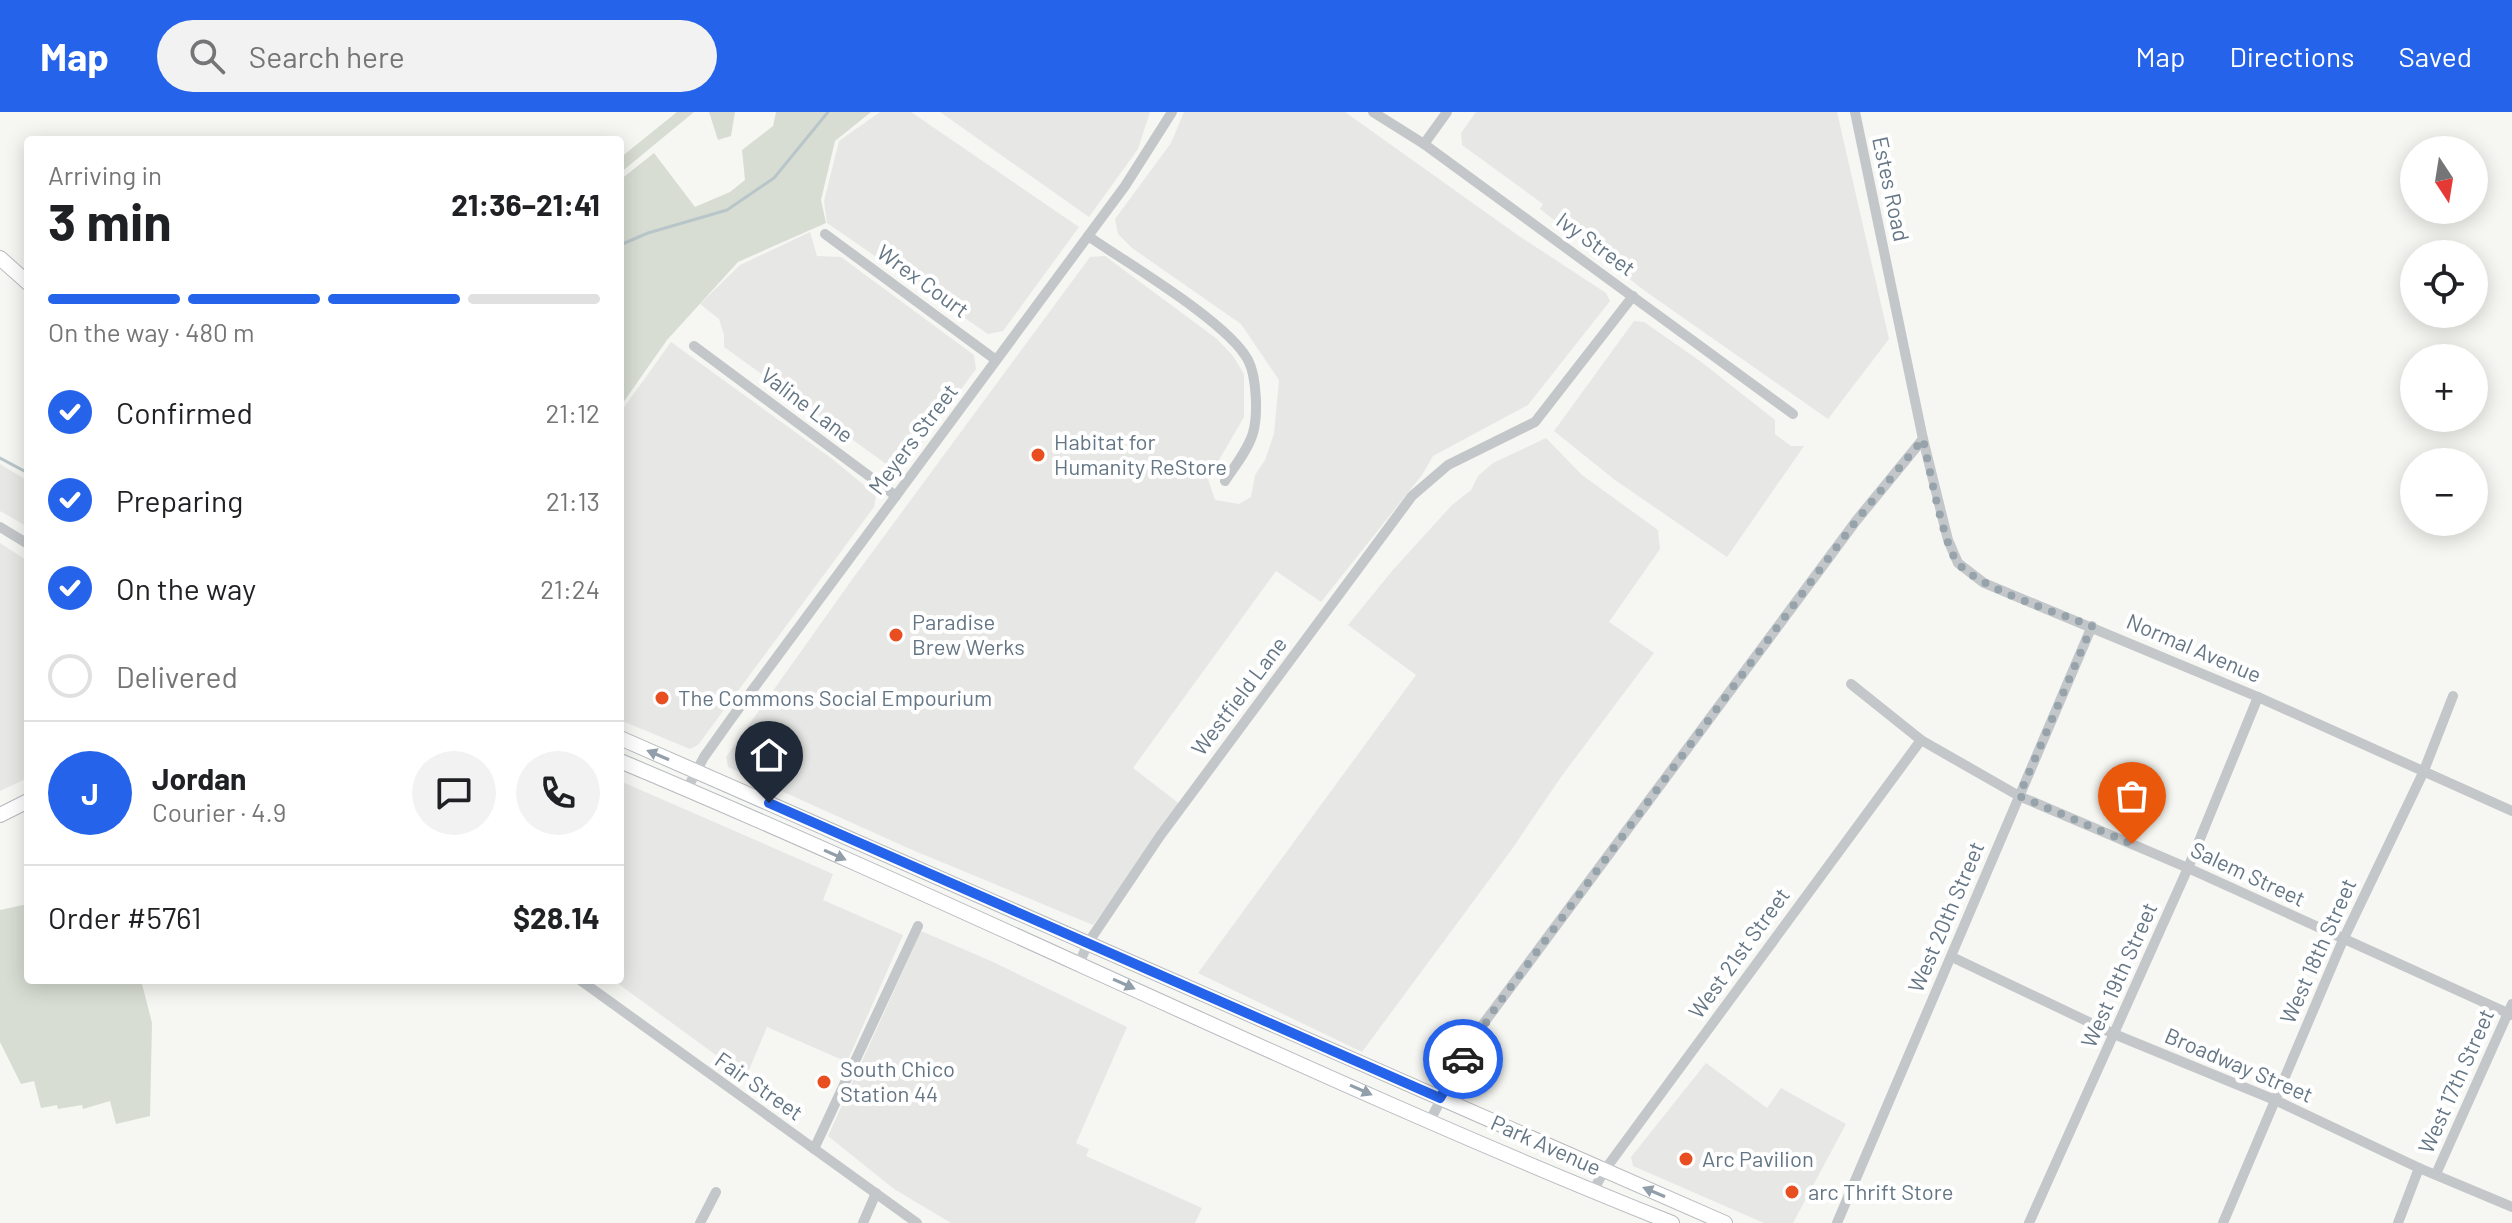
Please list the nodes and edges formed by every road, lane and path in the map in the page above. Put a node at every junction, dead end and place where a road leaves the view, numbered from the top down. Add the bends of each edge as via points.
1 (1172, 112) edge
2 (1373, 112) edge
3 (1447, 112) edge
4 (1855, 112) edge
5 (1424, 144) junction
6 (825, 234) dead end
7 (1088, 236) junction
8 (0, 258) edge
9 (1889, 274) joint
10 (24, 279) edge
11 (1633, 296) junction
12 (694, 346) dead end
13 (996, 360) junction
14 (1793, 414) dead end
15 (1923, 439) junction
16 (1225, 481) dead end
17 (896, 496) junction
18 (0, 527) edge
19 (24, 542) edge
20 (2092, 626) junction
21 (1851, 684) dead end
22 (2453, 696) dead end
23 (2258, 697) junction
24 (624, 740) edge
25 (1921, 740) junction
26 (624, 763) edge
27 (697, 771) junction
28 (2423, 773) junction
29 (687, 789) junction
30 (2019, 796) junction
31 (24, 803) edge
32 (2512, 811) edge
33 (0, 815) edge
34 (2188, 868) junction
35 (918, 926) dead end
36 (2343, 940) junction
37 (1088, 943) junction
38 (1952, 957) junction
39 (1079, 964) junction
40 (586, 984) edge
41 (2511, 1011) edge
42 (2114, 1034) junction
43 (1440, 1098) junction
44 (2275, 1100) junction
45 (1430, 1120) junction
46 (814, 1149) junction
47 (2419, 1168) junction
48 (1604, 1171) junction
49 (2436, 1174) junction
50 (1593, 1191) junction
51 (716, 1192) dead end
52 (876, 1193) junction
53 (2512, 1207) edge
54 (700, 1223) edge
55 (863, 1223) edge
56 (917, 1223) edge
57 (1672, 1223) edge
58 (1725, 1223) edge
59 (1837, 1223) edge
60 (2029, 1223) edge
61 (2223, 1223) edge
62 (2398, 1223) edge

1 - 7 street, Meyers Street
2 - 5 street, Ivy Street
3 - 5 street
4 - 9 street, Estes Road
5 - 11 street, Ivy Street
6 - 13 street, Wrex Court
7 - 13 street, Meyers Street
7 - 16 street via 1208,319 1249,361 1256,394 1253,434
8 - 10 main road
9 - 15 street, Normal Avenue
11 - 14 street, Ivy Street
11 - 37 street, Westfield Lane via 1545,413 1448,465 1412,496 1160,836
12 - 17 street, Valine Lane
13 - 17 street, Meyers Street
15 - 20 street, Normal Avenue via 1958,563 1984,583
15 - 43 street via 1856,521 1481,1027
17 - 27 street, Meyers Street
18 - 19 street
20 - 23 street, Normal Avenue
20 - 30 street, West 20th Street
21 - 25 street, Salem Street
22 - 28 street, West 18th Street
23 - 28 street, Normal Avenue
23 - 34 street, West 19th Street
27 -> 24 main road, Park Avenue
25 - 30 street, Salem Street
25 - 48 street, West 21st Street
26 - 29 main road, Park Avenue
27 - 29 street, Meyers Street
27 - 37 main road, Park Avenue
28 - 32 street, Normal Avenue
28 - 36 street, West 18th Street
29 -> 39 main road, Park Avenue
30 - 34 street, Salem Street
30 - 38 street, West 20th Street
31 - 33 main road
34 - 36 street, Salem Street
34 - 42 street, West 19th Street
35 - 46 street
36 - 41 street, Salem Street
36 - 44 street, West 18th Street
37 - 39 street, Westfield Lane
37 - 43 main road, Park Avenue
38 - 42 street, Broadway Street
38 - 59 street, West 20th Street
39 -> 45 main road, Park Avenue
40 - 46 street, Fair Street
41 - 49 street, West 17th Street
42 - 44 street, Broadway Street
42 - 60 street, West 19th Street
43 - 45 street
43 - 48 main road, Park Avenue
44 - 47 street, Broadway Street
44 - 61 street, West 18th Street
45 - 50 main road, Park Avenue
46 - 52 street, Fair Street
47 - 49 street, Broadway Street
47 - 62 street, West 17th Street
48 - 50 street, West 21st Street
58 -> 48 main road, Park Avenue
49 - 53 street, Broadway Street
50 - 57 main road, Park Avenue
51 - 54 street
52 - 55 street
52 - 56 street, Fair Street

